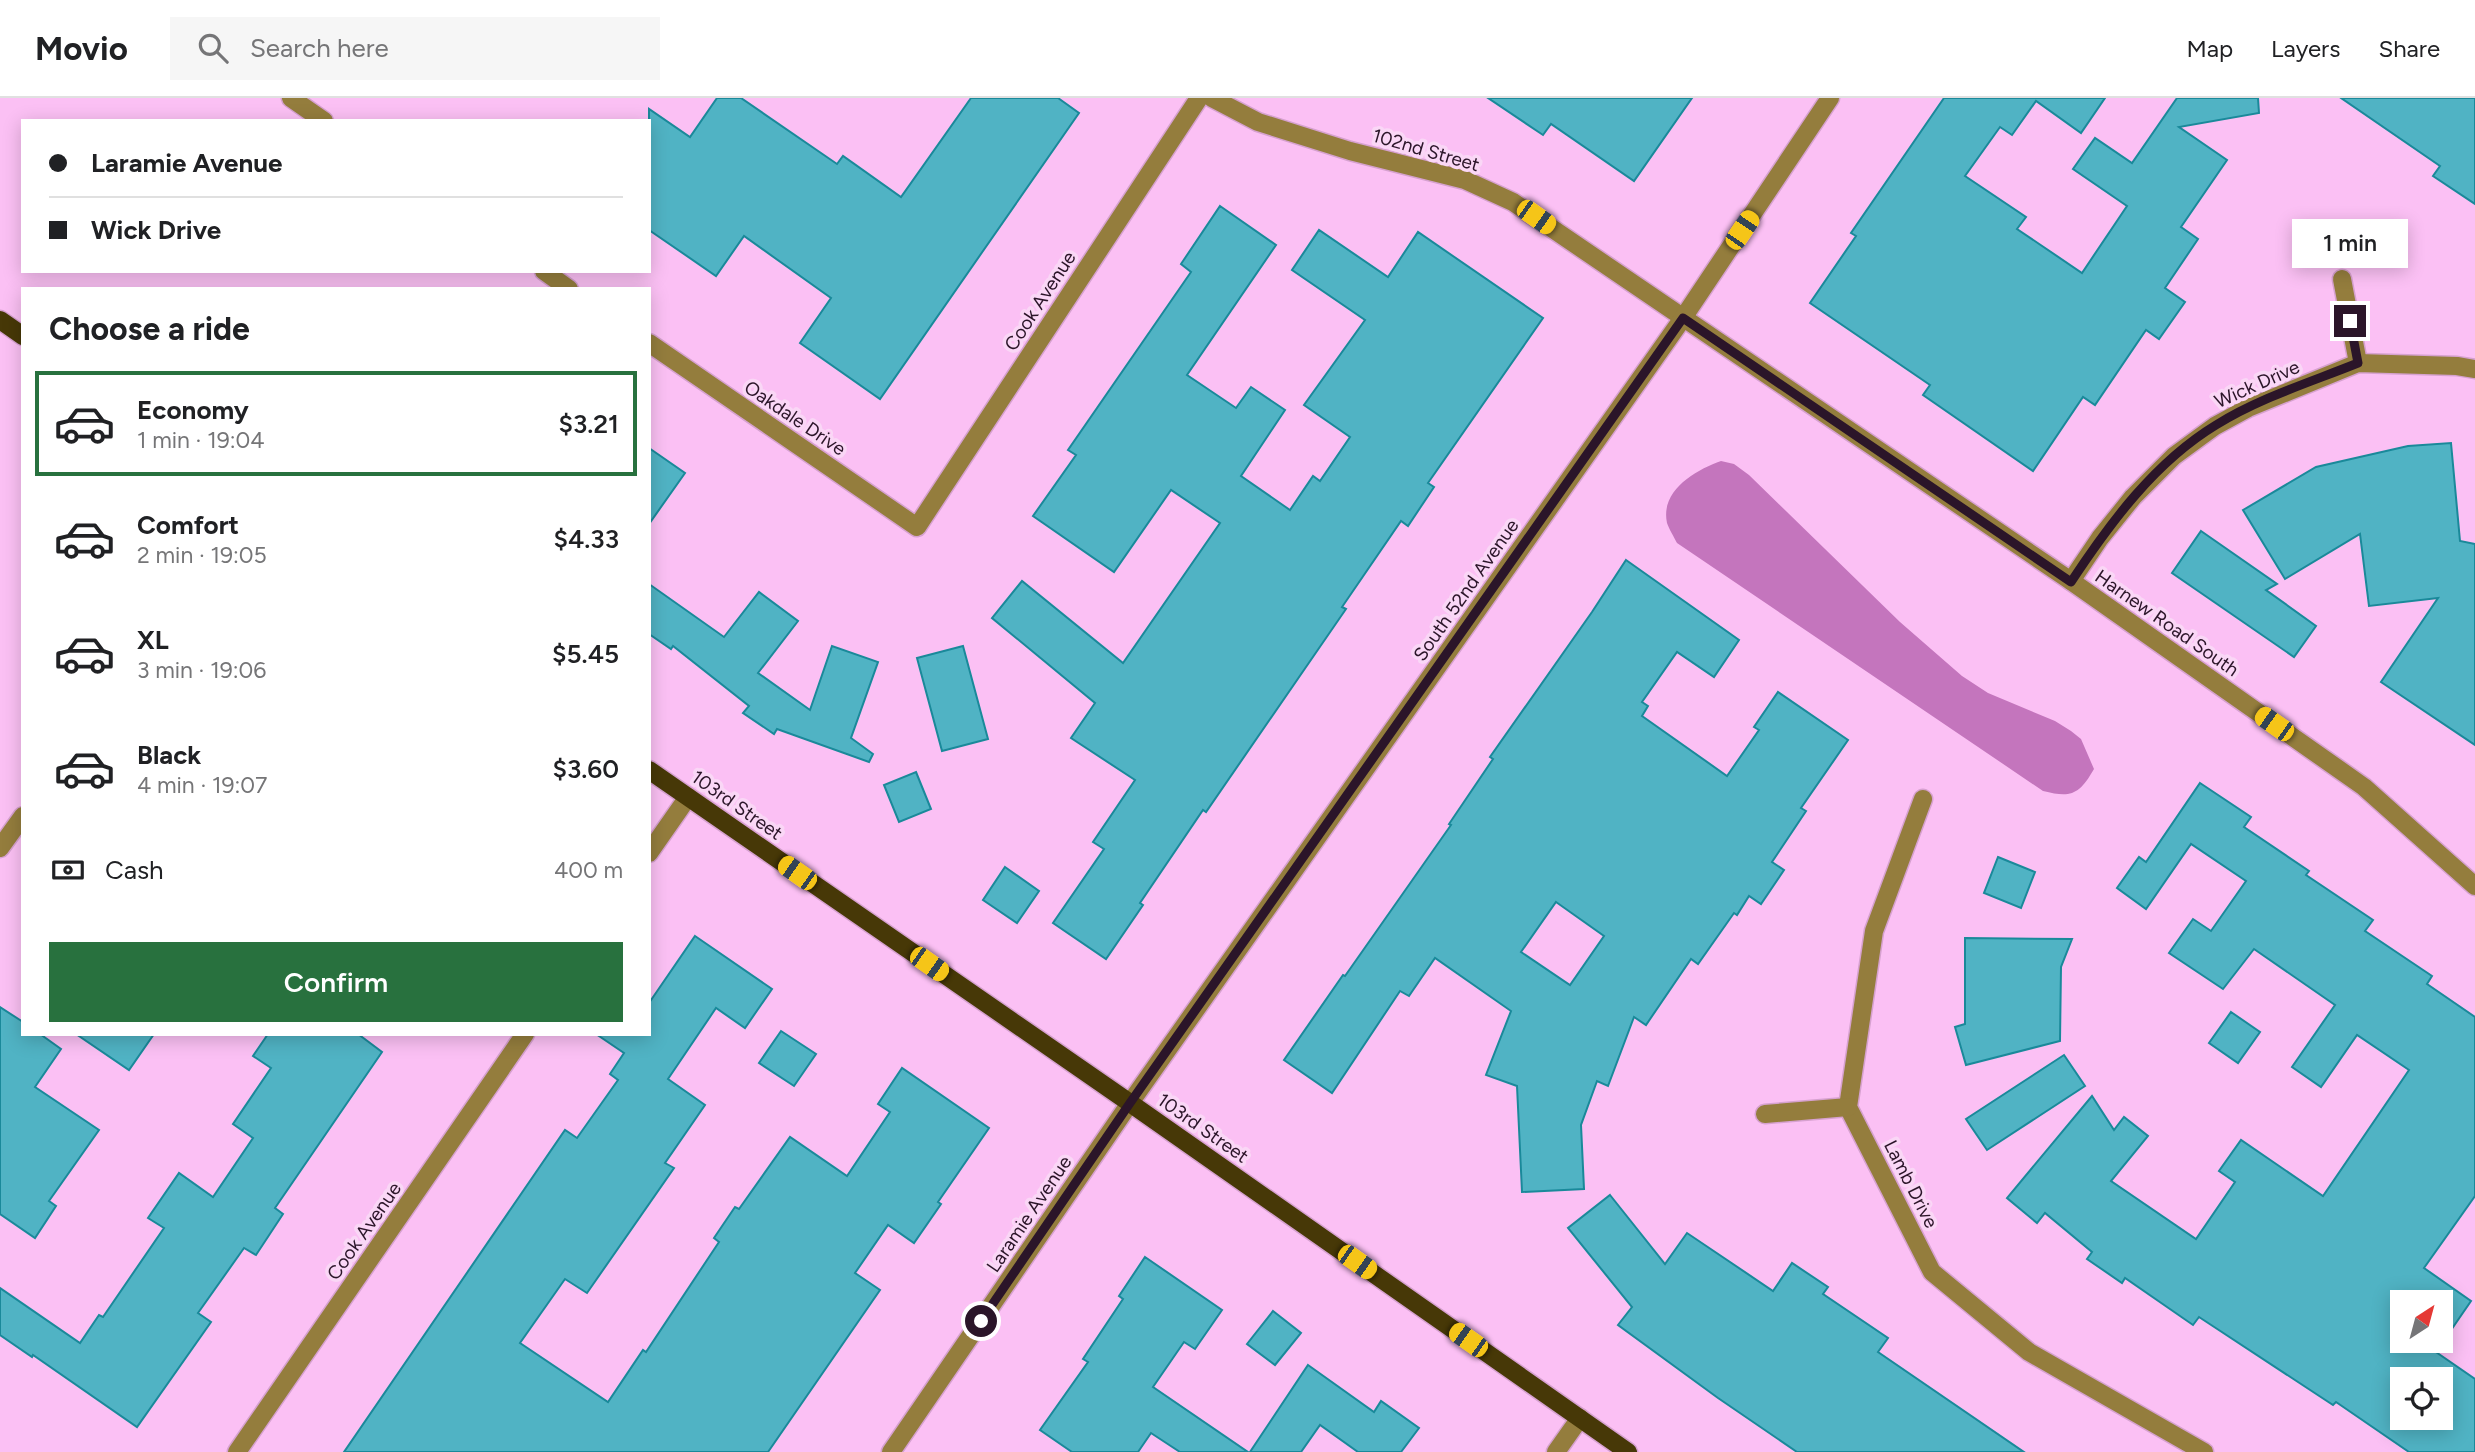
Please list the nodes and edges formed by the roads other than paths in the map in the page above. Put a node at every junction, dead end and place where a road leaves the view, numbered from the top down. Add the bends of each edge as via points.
1 (291, 98) edge
2 (1199, 98) edge
3 (1212, 98) edge
4 (1830, 98) edge
5 (321, 119) edge
6 (547, 273) edge
7 (2342, 279) dead end
8 (566, 287) edge
9 (1683, 318) junction
10 (0, 320) edge
11 (21, 335) edge
12 (651, 345) edge
13 (2358, 363) junction
14 (2475, 369) edge
15 (917, 527) joint
16 (2071, 582) junction
17 (651, 771) edge
18 (688, 797) junction
19 (1923, 799) dead end
20 (21, 819) edge
21 (0, 848) edge
22 (651, 850) edge
23 (2475, 886) edge
24 (524, 1036) edge
25 (1130, 1103) junction
26 (1848, 1107) junction
27 (1765, 1114) dead end
28 (1580, 1418) junction
29 (237, 1452) edge
30 (891, 1452) edge
31 (1556, 1452) edge
32 (1628, 1452) edge
33 (2204, 1452) edge

1 - 5 street
2 - 15 street, Cook Avenue
3 - 9 street, 102nd Street via 1258,122 1465,180 1513,202
4 - 9 street, South 52nd Avenue
6 - 8 street
7 - 13 street
9 - 16 street, Harnew Road South
9 - 25 street, South 52nd Avenue
10 - 11 main road
12 - 15 street, Oakdale Drive
13 - 14 street, Wick Drive
13 - 16 street, Wick Drive via 2248,408 2174,456 2133,497
16 - 23 street, Harnew Road South via 2364,787
17 - 18 main road, 103rd Street
18 - 22 street
18 - 25 main road, 103rd Street
19 - 26 street via 1874,931
20 - 21 street
24 - 29 street, Cook Avenue
25 - 28 main road, 103rd Street
25 - 30 street, Laramie Avenue
26 - 27 street
26 - 33 street, Lamb Drive via 1932,1272 2029,1352
28 - 31 street
28 - 32 main road, 103rd Street

